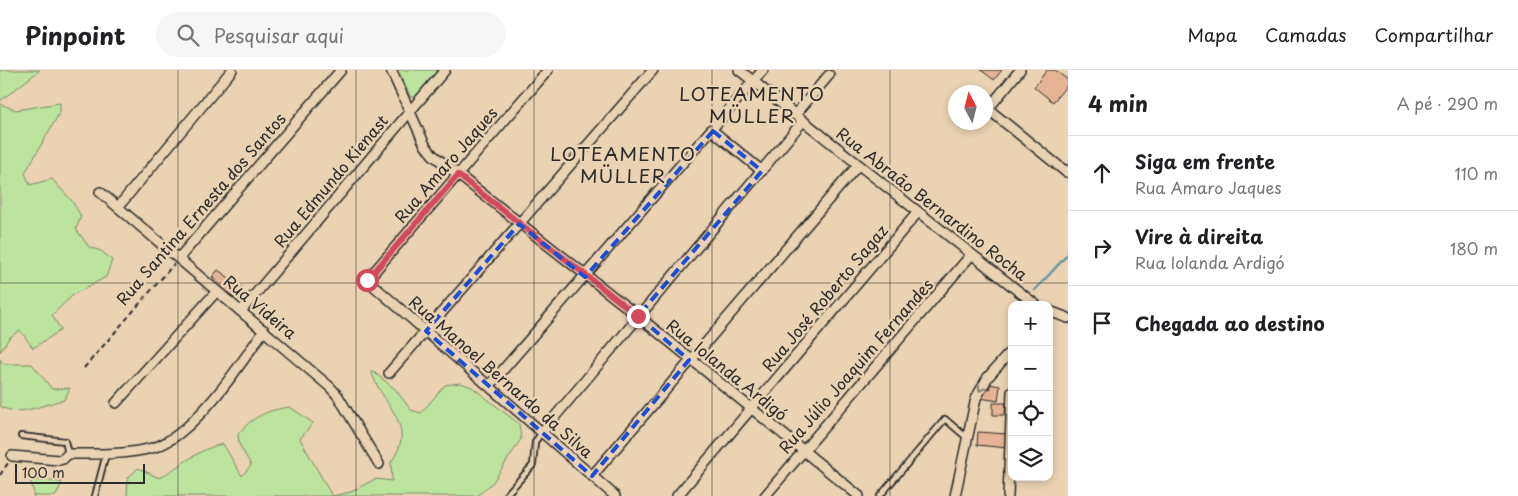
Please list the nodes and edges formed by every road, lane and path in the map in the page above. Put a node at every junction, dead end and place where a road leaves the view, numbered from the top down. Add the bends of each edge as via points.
1 (232, 70) edge
2 (341, 70) edge
3 (391, 70) edge
4 (445, 70) edge
5 (548, 70) edge
6 (653, 70) edge
7 (740, 70) edge
8 (763, 70) edge
9 (1020, 70) edge
10 (829, 76) dead end
11 (754, 81) junction
12 (409, 110) junction
13 (795, 115) junction
14 (803, 121) junction
15 (713, 130) junction
16 (858, 165) junction
17 (762, 171) junction
18 (1067, 171) edge
19 (458, 175) junction
20 (100, 192) dead end
21 (118, 207) junction
22 (918, 212) junction
23 (519, 224) junction
24 (971, 255) junction
25 (178, 258) junction
26 (586, 277) junction
27 (367, 280) joint
28 (217, 291) junction
29 (1028, 301) edge
30 (241, 311) junction
31 (1053, 312) edge
32 (638, 316) junction
33 (1068, 318) edge
34 (264, 330) junction
35 (426, 331) junction
36 (1008, 355) edge
37 (689, 360) junction
38 (84, 368) dead end
39 (389, 373) dead end
40 (489, 386) junction
41 (116, 403) dead end
42 (751, 409) junction
43 (542, 432) junction
44 (21, 436) dead end
45 (1010, 436) edge
46 (966, 438) junction
47 (803, 451) junction
48 (68, 454) junction
49 (106, 454) junction
50 (12, 456) joint
51 (378, 464) dead end
52 (0, 468) edge
53 (4, 468) junction
54 (0, 475) edge
55 (592, 476) junction
56 (95, 496) edge
57 (506, 496) edge
58 (616, 496) edge
59 (677, 496) edge
60 (765, 496) edge
61 (859, 496) edge
62 (880, 496) edge
63 (955, 496) edge
64 (1008, 496) edge

1 - 21 street
2 - 25 street, Rua Santina Ernesta dos Santos
3 - 12 street, Rua Iolanda Ardigó
4 - 12 street, Rua Edmundo Kienast
5 - 19 street, Rua Amaro Jaques
6 - 23 street
7 - 11 street, Rua Abraão Bernardino Rocha
8 - 11 street
9 - 18 street via 988,109
10 - 13 street
11 - 13 street, Rua Abraão Bernardino Rocha
11 - 15 street
12 - 19 street, Rua Iolanda Ardigó via 429,151
12 - 30 street, Rua Edmundo Kienast
13 - 14 street, Rua Abraão Bernardino Rocha
14 - 16 street, Rua Abraão Bernardino Rocha
14 - 17 street
15 - 17 street
15 - 26 street
16 - 22 street, Rua Abraão Bernardino Rocha
16 - 37 street
17 - 32 street
19 - 23 street, Rua Iolanda Ardigó
19 - 27 street, Rua Amaro Jaques
20 - 21 street, Rua Videira
21 - 25 street, Rua Videira
22 - 24 street, Rua Abraão Bernardino Rocha
22 - 42 street, Rua José Roberto Sagaz
23 - 26 street, Rua Iolanda Ardigó
23 - 35 street
24 - 29 street, Rua Abraão Bernardino Rocha
24 - 47 street, Rua Júlio Joaquim Fernandes
25 - 28 street, Rua Videira
25 - 38 path, Rua Santina Ernesta dos Santos
26 - 32 street, Rua Iolanda Ardigó
26 - 40 street
27 - 35 street, Rua Manoel Bernardo da Silva
28 - 30 street, Rua Videira
28 - 41 street
30 - 34 street, Rua Videira
31 - 33 street
32 - 37 street, Rua Iolanda Ardigó
32 - 43 street
34 - 49 street via 212,401 182,430 152,448
34 - 51 street, Rua Videira via 335,391
35 - 39 street
35 - 40 street, Rua Manoel Bernardo da Silva
36 -> 46 street via 981,386
37 - 42 street, Rua Iolanda Ardigó
37 - 55 street
40 - 43 street, Rua Manoel Bernardo da Silva
42 - 47 street, Rua Iolanda Ardigó
42 - 59 street, Rua José Roberto Sagaz
43 - 55 street, Rua Manoel Bernardo da Silva
43 - 57 lane via 535,442 533,465
44 - 48 lane via 64,441
45 - 64 street
46 - 62 lane via 945,419
46 - 63 street
47 - 60 street, Rua Júlio Joaquim Fernandes
47 - 61 street, Rua Iolanda Ardigó
48 - 49 street
48 - 50 street via 59,460
49 - 56 lane
50 - 53 path
52 - 53 path
53 - 54 path
55 - 58 street, Rua Manoel Bernardo da Silva

